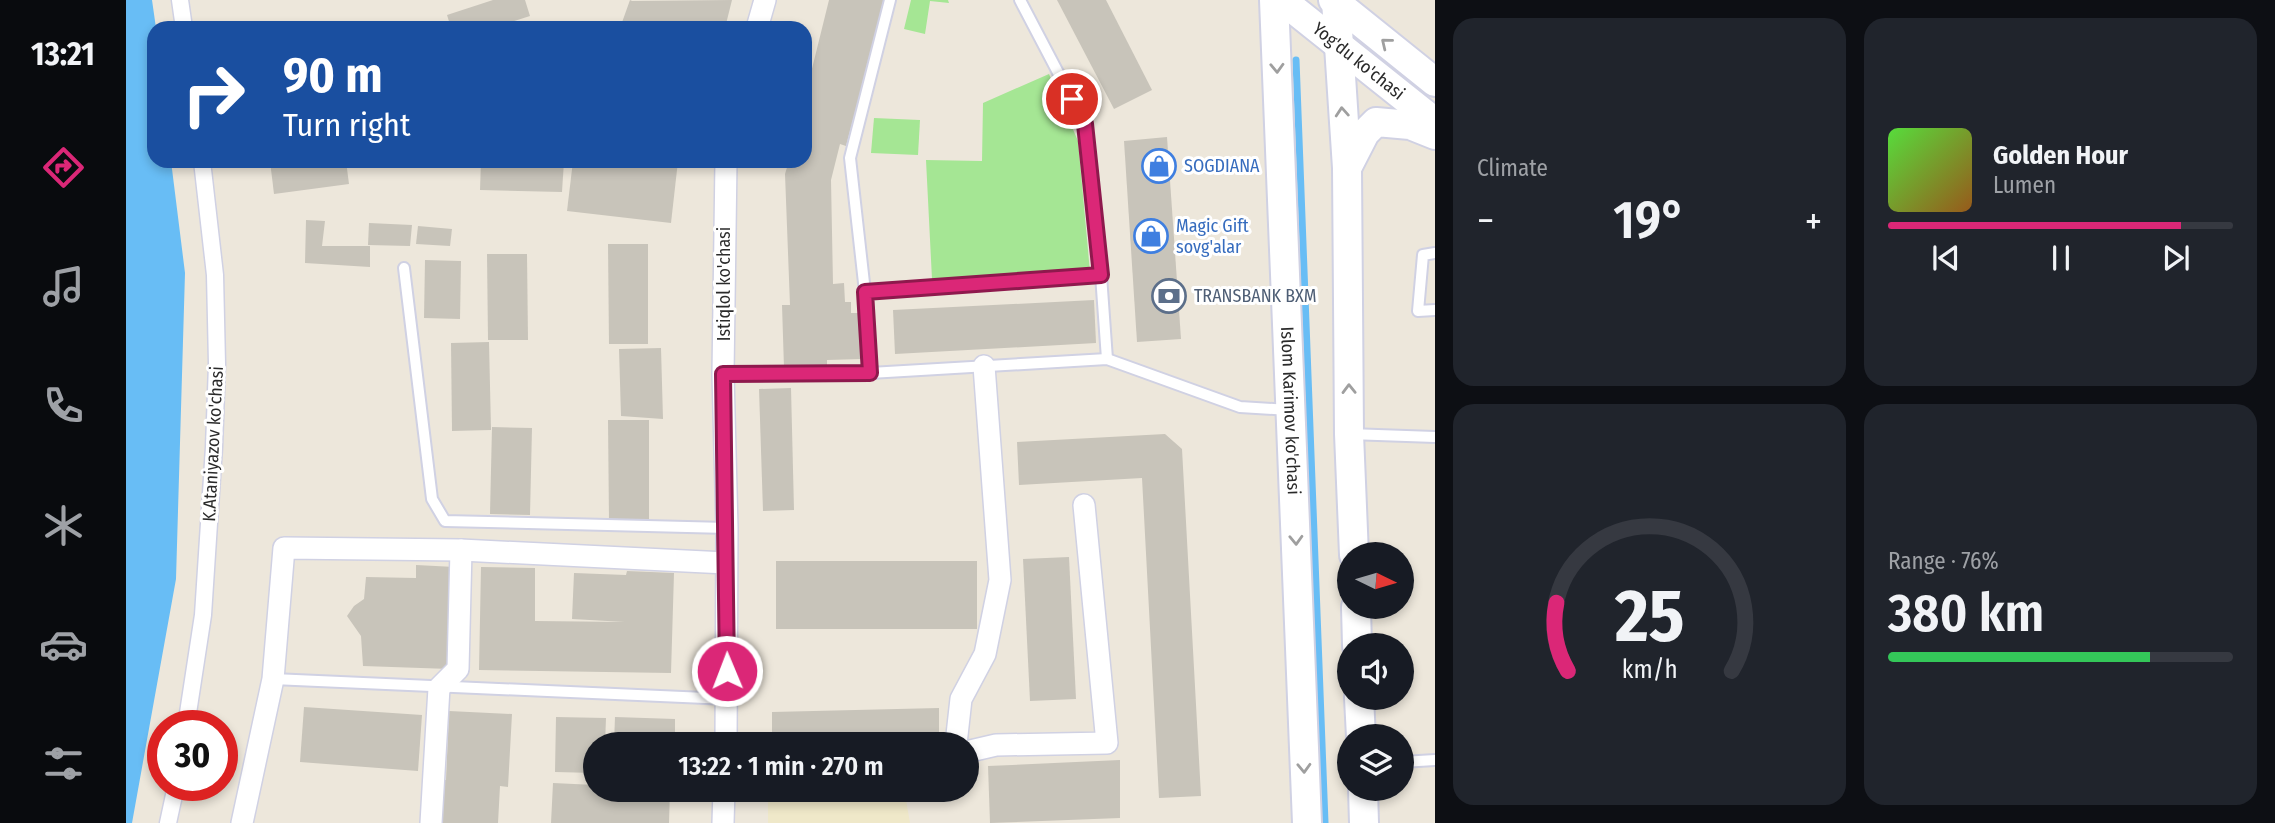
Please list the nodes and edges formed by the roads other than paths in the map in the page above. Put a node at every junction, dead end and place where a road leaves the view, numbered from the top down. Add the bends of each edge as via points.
1 (180, 0) edge
2 (765, 0) edge
3 (890, 0) edge
4 (1020, 0) edge
5 (1275, 0) edge
6 (1282, 0) edge
7 (1335, 1) edge
8 (183, 21) edge
9 (759, 21) edge
10 (1337, 44) junction
11 (1435, 82) edge
12 (1435, 122) edge
13 (1435, 135) edge
14 (203, 168) edge
15 (726, 168) edge
16 (1346, 168) junction
17 (1435, 253) edge
18 (404, 268) dead end
19 (1101, 275) junction
20 (865, 292) junction
21 (1435, 310) edge
22 (1107, 359) junction
23 (984, 366) junction
24 (870, 373) junction
25 (723, 374) junction
26 (1290, 410) junction
27 (1349, 434) junction
28 (1435, 437) edge
29 (1084, 505) dead end
30 (727, 528) junction
31 (1353, 542) edge
32 (461, 550) junction
33 (726, 563) junction
34 (273, 680) junction
35 (439, 688) junction
36 (728, 699) junction
37 (188, 710) edge
38 (727, 732) edge
39 (957, 732) edge
40 (979, 749) edge
41 (1435, 760) edge
42 (1414, 761) edge
43 (173, 801) edge
44 (1363, 801) edge
45 (728, 802) edge
46 (168, 823) edge
47 (242, 823) edge
48 (431, 823) edge
49 (723, 823) edge
50 (1307, 823) edge
51 (1364, 823) edge

1 - 8 street
2 - 9 street
3 - 20 lane via 850,158
4 - 19 lane via 1085,124
5 -> 26 main road, Islom Karimov ko'chasi
6 - 10 main road, Yog'du ko'chasi
7 - 10 main road
11 -> 7 main road, Yog'du ko'chasi
10 - 12 main road, Yog'du ko'chasi
16 -> 10 main road
13 - 16 main road via 1410,125 1376,122
14 - 37 street, K.Ataniyazov ko'chasi via 215,275 216,378 203,615
15 - 25 street, Istiqlol ko'chasi
27 -> 16 main road
17 - 21 lane via 1423,255 1418,311
18 - 30 lane via 432,499 445,521
19 - 20 lane
19 - 22 lane
20 - 24 lane
22 - 23 lane
22 - 26 lane via 1240,407
23 - 24 lane
23 - 39 street via 1000,580 985,654 961,699
24 - 25 lane
25 - 30 street, Istiqlol ko'chasi
26 -> 50 main road, Islom Karimov ko'chasi
27 - 28 lane
27 - 31 main road
29 - 40 street via 1107,743
30 - 33 street, Istiqlol ko'chasi
32 - 33 street
32 - 34 street via 284,548
32 - 35 street via 458,669
33 - 36 street, Istiqlol ko'chasi
34 - 35 lane
34 - 47 street
35 - 36 lane
35 - 48 street
36 - 38 street, Istiqlol ko'chasi
41 - 42 lane
43 - 46 street
44 - 51 main road
45 - 49 street

